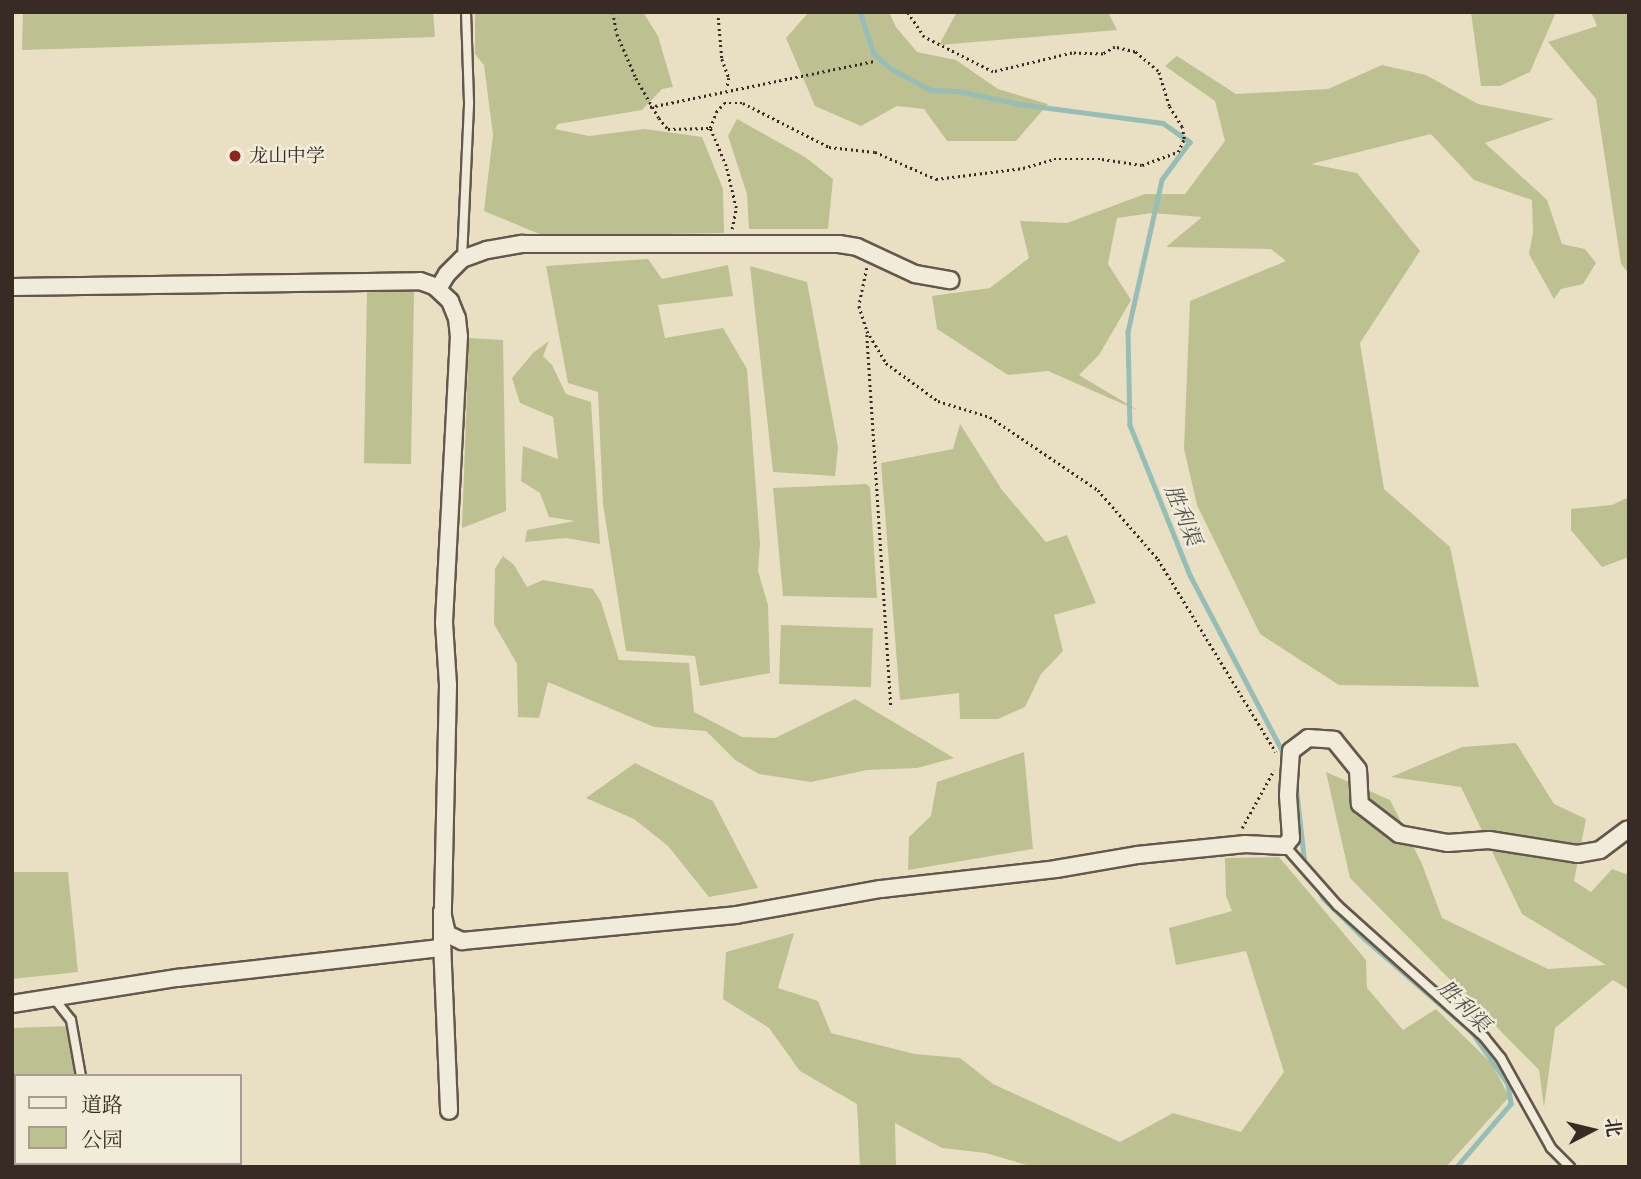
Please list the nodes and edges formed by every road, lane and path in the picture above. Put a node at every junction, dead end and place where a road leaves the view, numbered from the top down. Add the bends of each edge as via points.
1 (466, 12) edge
2 (613, 12) edge
3 (718, 12) edge
4 (907, 12) edge
5 (874, 61) dead end
6 (727, 89) junction
7 (650, 107) junction
8 (710, 128) junction
9 (723, 243) junction
10 (877, 256) junction
11 (462, 260) junction
12 (950, 280) dead end
13 (12, 287) edge
14 (438, 289) junction
15 (867, 331) junction
16 (891, 705) dead end
17 (1285, 757) junction
18 (1282, 773) junction
19 (1627, 830) dead end
20 (1228, 846) junction
21 (1285, 846) junction
22 (442, 912) junction
23 (442, 948) junction
24 (53, 997) junction
25 (12, 1004) edge
26 (81, 1074) edge
27 (449, 1111) dead end
28 (1570, 1167) edge

1 - 11 lane via 469,102
2 - 7 path via 617,34
3 - 6 path
4 - 8 path via 924,37 993,72 1072,52 1102,54 1115,47 1135,52 1158,71 1183,129 1178,152 1142,165 1054,159 1023,168 936,179 874,152 829,147 743,103 724,103
5 - 6 path
6 - 7 path
7 - 8 path via 668,129
8 - 9 path via 736,208 736,222
9 - 10 street via 839,243
9 - 11 street via 522,244
10 - 12 street via 924,277
10 - 15 path via 868,261 859,306
11 - 14 street
13 - 14 street via 393,280 420,281
14 - 22 street via 450,301 459,336 444,623 448,685
15 - 16 path
15 - 17 path via 886,363 921,392 990,417 1098,490 1158,559
17 - 18 street
17 - 19 street via 1308,738 1334,740 1358,771 1360,804 1399,834 1448,843 1489,840 1577,854 1600,850
18 - 20 path
18 - 21 street via 1291,838
20 - 21 street
20 - 22 street via 881,889 736,915 462,941 447,934
21 - 28 lane via 1337,905 1484,1037 1551,1148
22 - 23 street
23 - 24 street
23 - 27 street
24 - 25 street
24 - 26 lane via 71,1020

